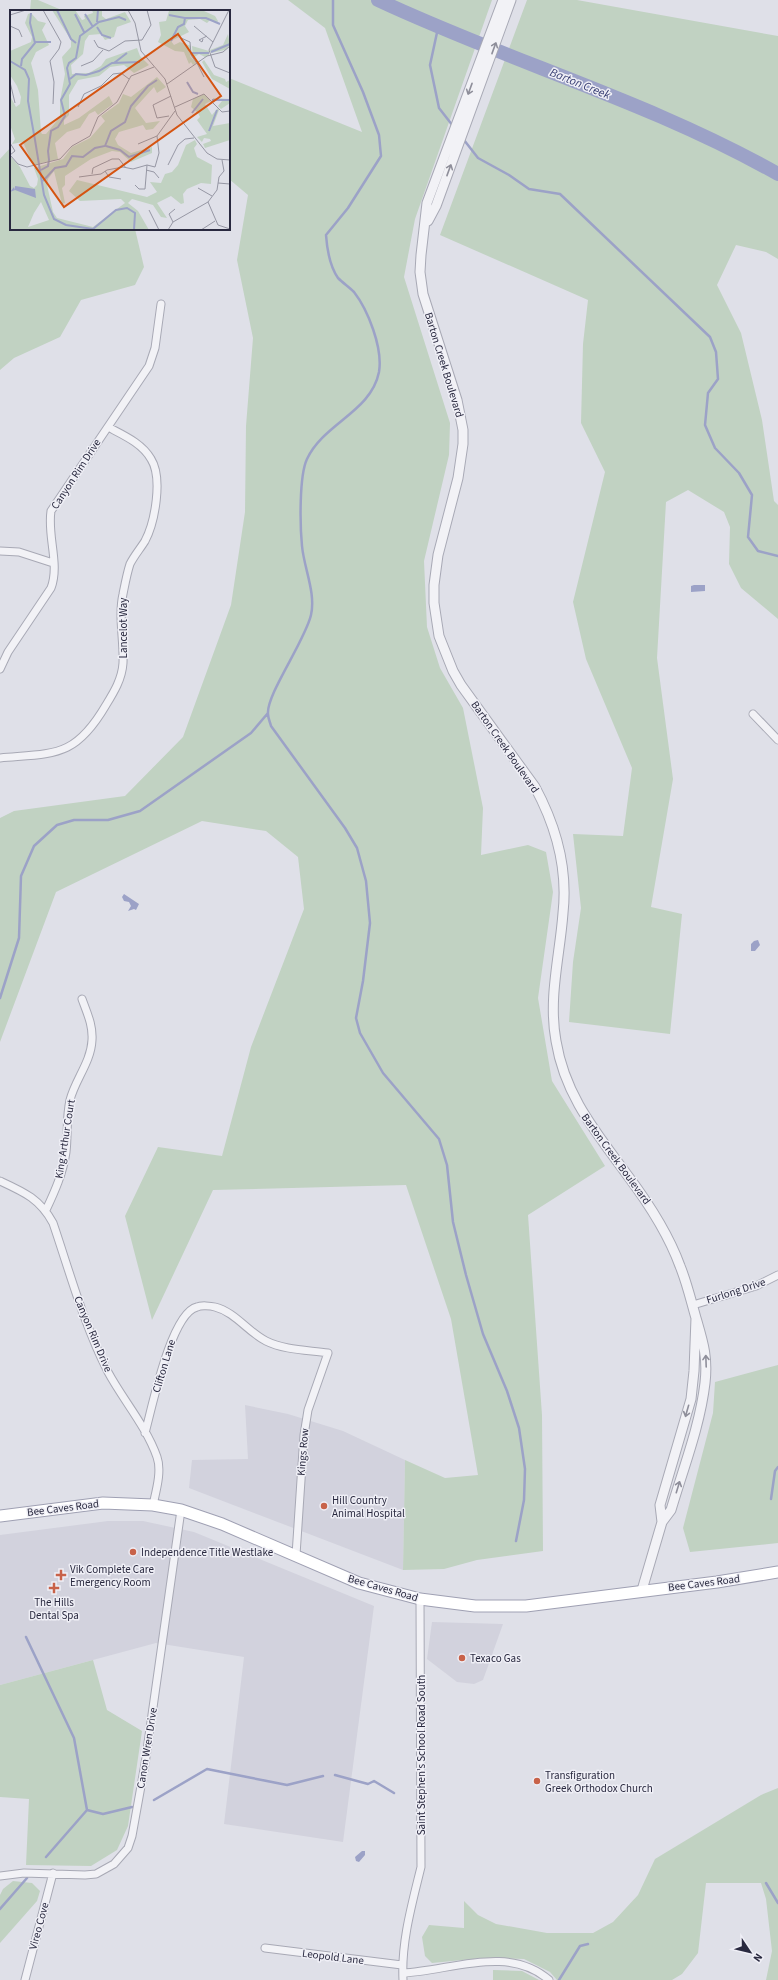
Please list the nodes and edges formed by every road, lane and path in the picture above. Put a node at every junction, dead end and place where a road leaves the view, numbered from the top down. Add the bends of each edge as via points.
1 (503, 0) edge
2 (511, 0) edge
3 (432, 205) junction
4 (161, 304) dead end
5 (108, 427) junction
6 (0, 551) edge
7 (53, 563) junction
8 (0, 669) edge
9 (753, 714) dead end
10 (778, 740) edge
11 (0, 758) edge
12 (82, 999) dead end
13 (0, 1181) edge
14 (46, 1210) junction
15 (778, 1276) edge
16 (693, 1305) junction
17 (696, 1317) junction
18 (328, 1353) joint
19 (692, 1394) junction
20 (703, 1396) junction
21 (145, 1433) junction
22 (153, 1505) junction
23 (181, 1510) junction
24 (0, 1516) edge
25 (662, 1522) junction
26 (296, 1555) junction
27 (778, 1572) edge
28 (642, 1590) junction
29 (420, 1599) junction
30 (53, 1873) junction
31 (0, 1876) edge
32 (264, 1948) dead end
33 (403, 1973) edge
34 (25, 1980) edge
35 (549, 1980) edge

1 -> 3 street, Barton Creek Boulevard
3 -> 2 street, Barton Creek Boulevard
3 - 16 street, Barton Creek Boulevard via 421,255 423,294 457,400 463,430 458,478 438,555 434,585 439,636 452,671 535,787 551,819 561,853 564,881 564,912 553,1007 556,1041 563,1072 588,1123 645,1199 663,1228 680,1265
4 - 5 street, Canyon Rim Drive via 155,348 149,366
5 - 7 street, Canyon Rim Drive via 51,511
5 - 11 street, Lancelot Way via 132,440 151,459 157,479 157,499 146,540 130,565 122,597 123,665 118,686 91,728 70,747 52,753
6 - 7 street via 19,552
7 - 8 street, Canyon Rim Drive via 54,579 51,588 8,652
9 - 10 street
12 - 14 street, King Arthur Court via 92,1024 92,1042 87,1061 70,1099 62,1172
13 - 14 street, Canyon Rim Drive via 30,1196
14 - 21 street, Canyon Rim Drive via 54,1223 80,1307 108,1372
15 - 16 street, Furlong Drive via 756,1286
16 - 17 street, Barton Creek Boulevard
17 - 19 street, Barton Creek Boulevard
20 -> 17 street, Barton Creek Boulevard via 705,1352 703,1336
18 - 21 street, Clifton Lane via 281,1346 265,1340 230,1314 215,1307 196,1306 185,1315 175,1331
18 - 26 street, Kings Row via 308,1410 304,1435
19 - 20 street
19 -> 25 street, Barton Creek Boulevard via 660,1505
25 -> 20 street, Barton Creek Boulevard via 671,1510
21 - 22 street, Canyon Rim Drive via 157,1458 157,1487
22 - 23 main road, Bee Caves Road
22 - 24 main road, Bee Caves Road via 103,1503
23 - 26 main road, Bee Caves Road
23 - 30 street, Canon Wren Drive via 132,1836 122,1856 106,1870 85,1875
25 - 28 street, Barton Creek Boulevard
26 - 29 main road, Bee Caves Road via 360,1583
27 - 28 main road, Bee Caves Road
28 - 29 main road, Bee Caves Road via 526,1606 475,1606
29 - 33 street, Saint Stephen's School Road South via 421,1867 410,1909
30 - 31 street, Canon Wren Drive
30 - 34 street, Vireo Cove
32 - 33 street, Leopold Lane
33 - 35 street, Leopold Lane via 462,1964 503,1962 536,1969

